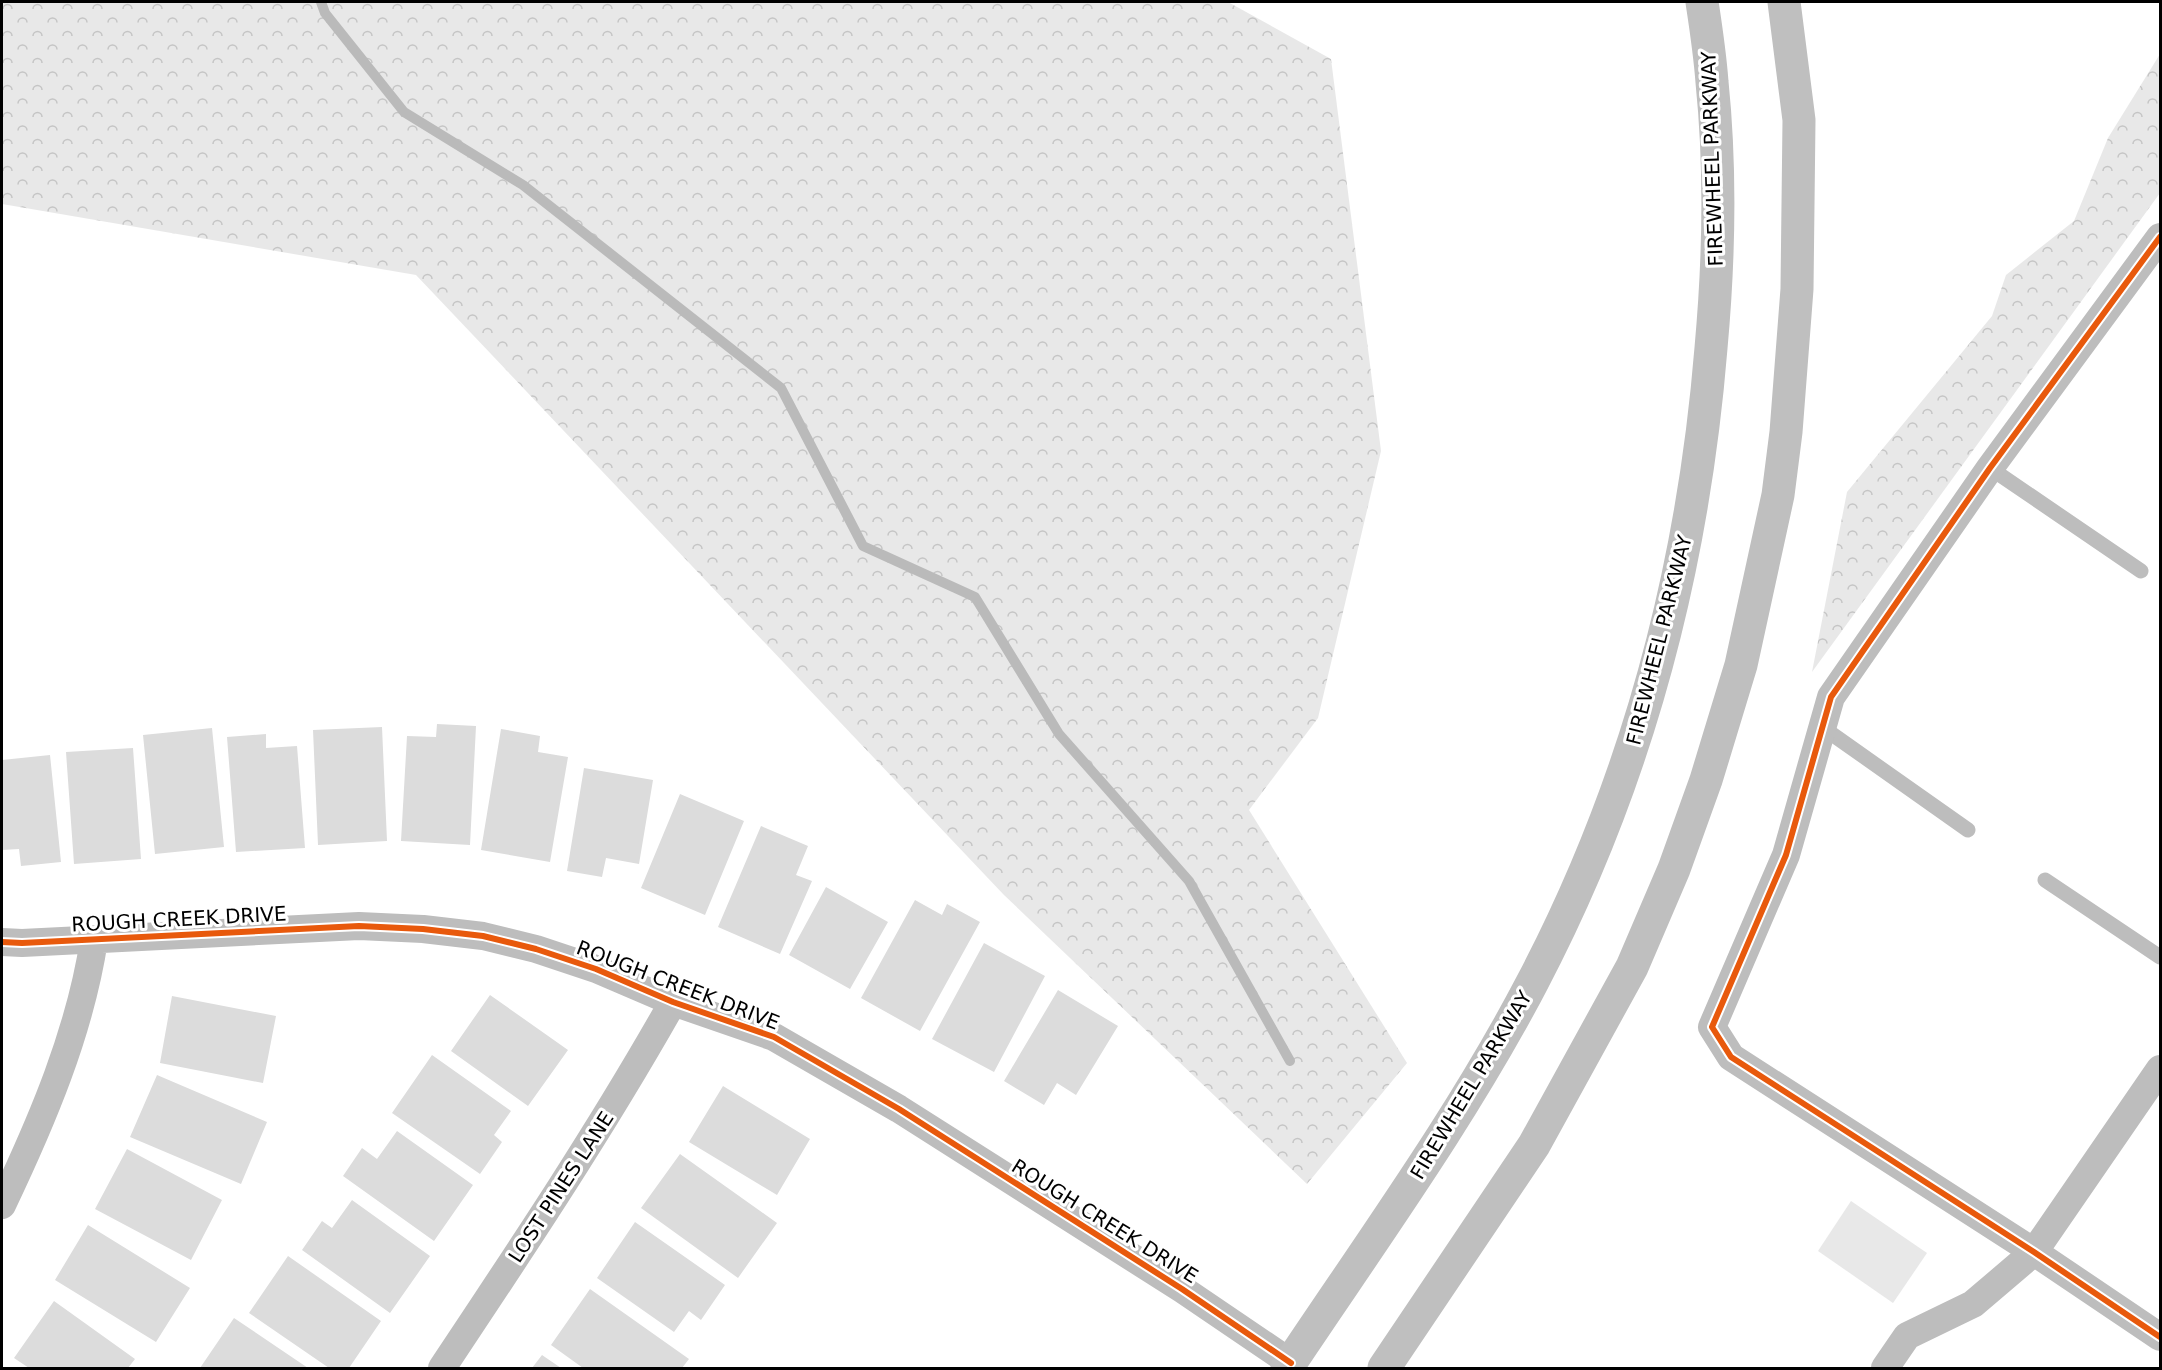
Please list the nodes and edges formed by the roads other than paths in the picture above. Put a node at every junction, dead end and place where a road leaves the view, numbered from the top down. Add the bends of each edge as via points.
1 (1702, 2) edge
2 (1784, 2) edge
3 (2160, 237) edge
4 (1990, 468) junction
5 (2141, 571) dead end
6 (1822, 728) junction
7 (1968, 830) dead end
8 (2045, 880) dead end
9 (94, 940) junction
10 (2, 942) edge
11 (2160, 957) edge
12 (673, 1002) junction
13 (2160, 1069) edge
14 (2, 1205) edge
15 (2034, 1252) junction
16 (2160, 1337) edge
17 (1290, 1367) edge
18 (442, 1368) edge
19 (1384, 1368) edge
20 (1885, 1368) edge

1 - 17 main road, FIREWHEEL PARKWAY via 1713,85 1716,296 1693,504 1673,603 1645,709 1582,880 1532,983 1414,1179
2 - 19 main road via 1799,120 1797,289 1778,495 1742,665 1678,858 1632,967 1534,1145
3 - 4 street
4 - 5 lane
4 - 6 street via 1831,697
6 - 7 lane
6 - 15 street via 1786,855 1712,1027 1731,1057
8 - 11 lane
9 - 10 street, ROUGH CREEK DRIVE
9 - 12 street, ROUGH CREEK DRIVE via 359,926 423,929 483,936 536,949
9 - 14 street via 88,981 57,1075
12 - 17 street, ROUGH CREEK DRIVE via 774,1037 899,1109 1182,1289
12 - 18 street, LOST PINES LANE via 628,1082
13 - 15 street
15 - 16 street
15 - 20 street via 1973,1304 1907,1336

